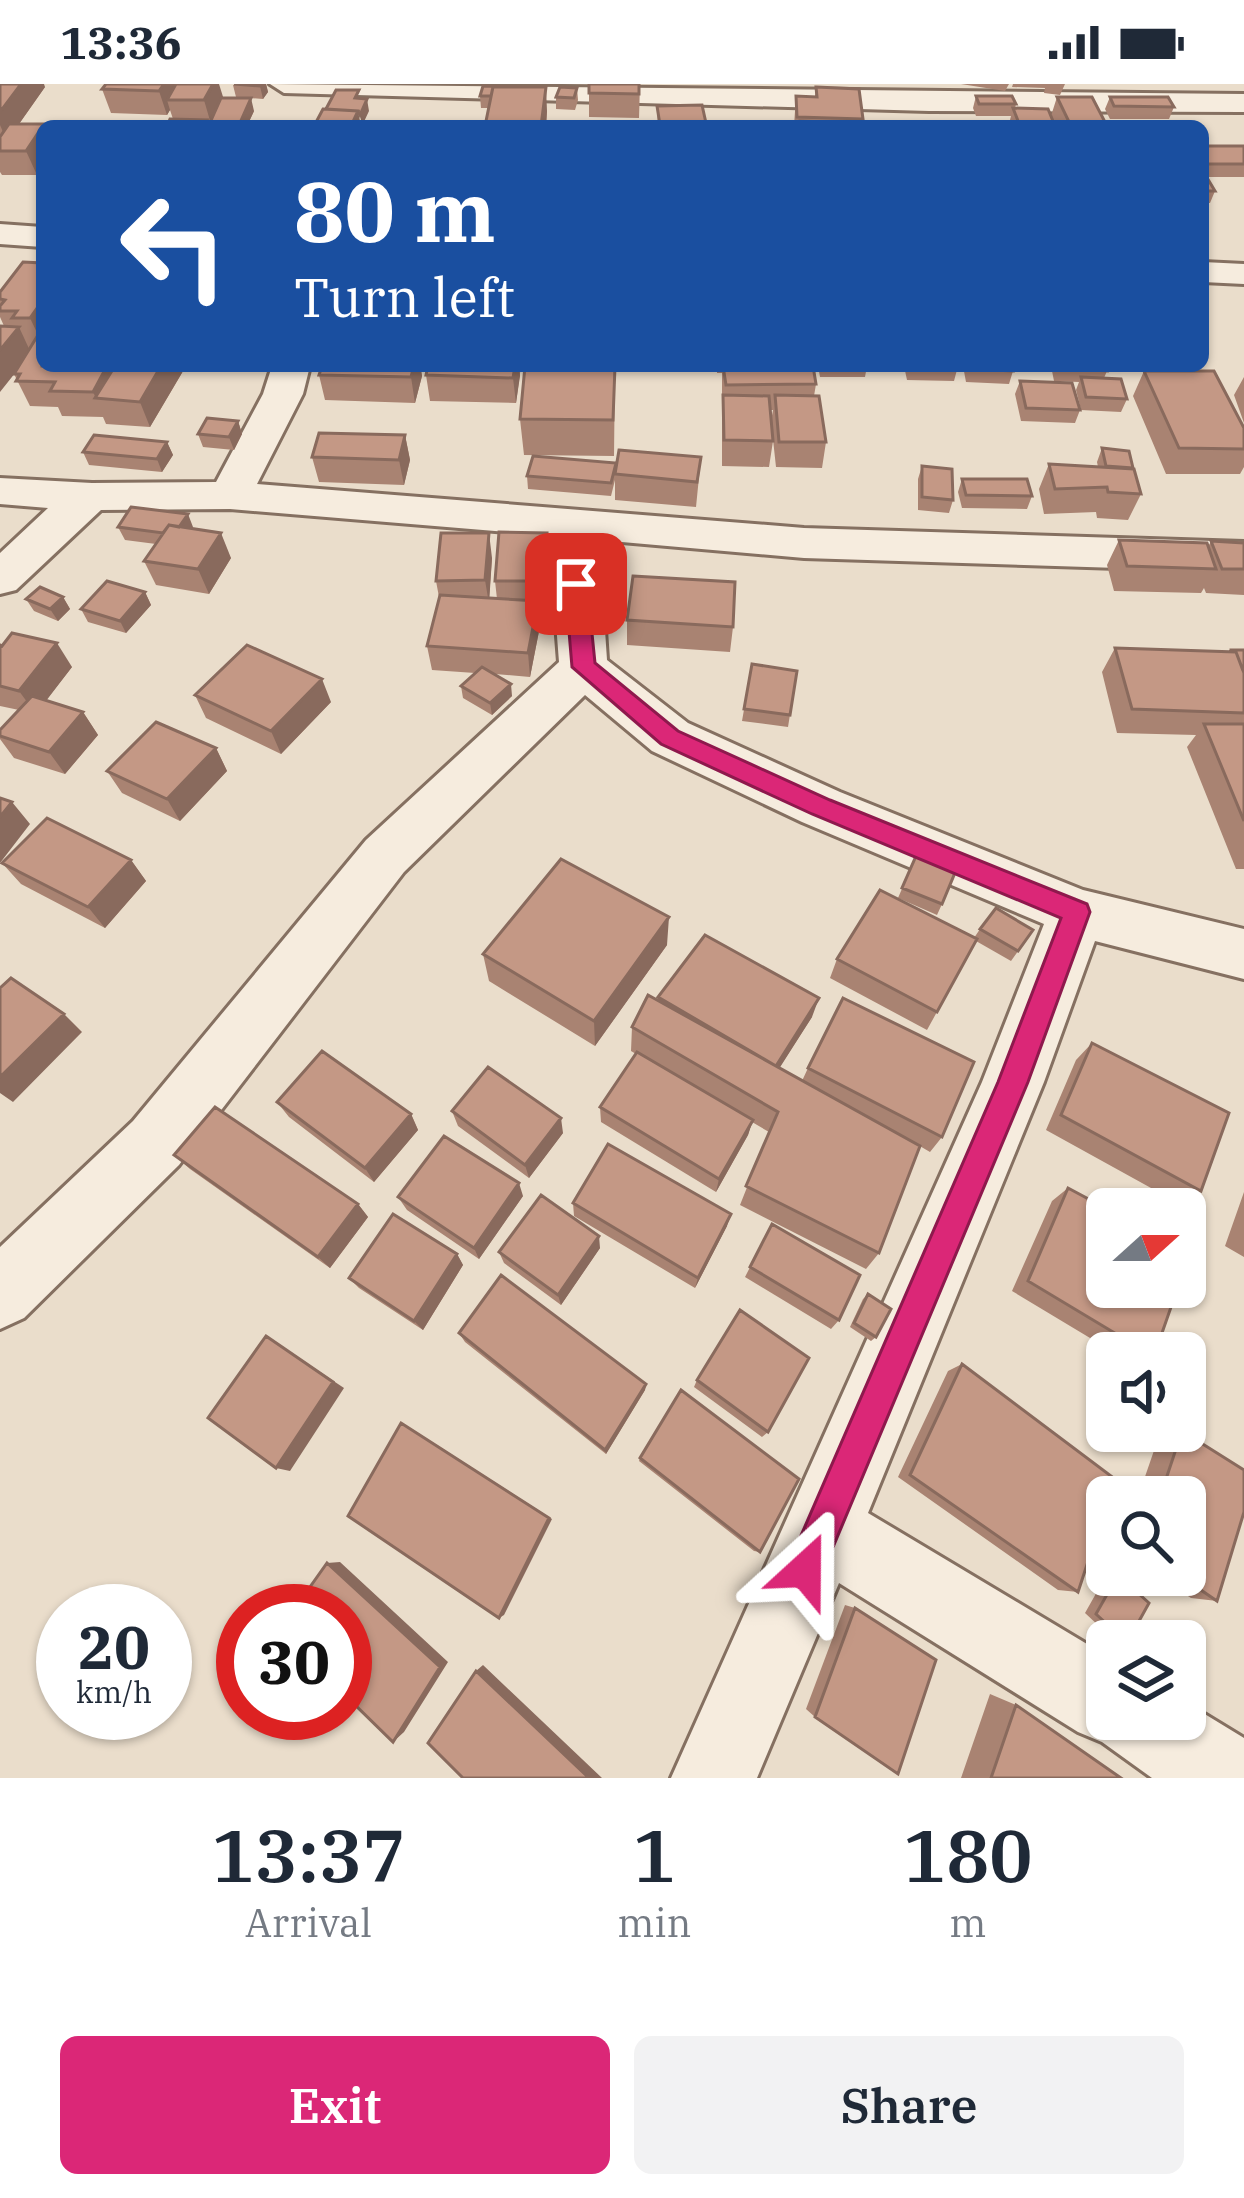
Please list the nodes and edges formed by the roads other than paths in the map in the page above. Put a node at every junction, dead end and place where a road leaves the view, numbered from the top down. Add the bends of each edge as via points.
1 (284, 84) edge
2 (565, 89) edge
3 (410, 91) junction
4 (922, 93) edge
5 (1244, 103) edge
6 (394, 120) edge
7 (0, 236) edge
8 (36, 236) edge
9 (1209, 272) edge
10 (1244, 274) edge
11 (290, 372) edge
12 (0, 491) edge
13 (92, 496) junction
14 (230, 496) junction
15 (578, 521) junction
16 (1244, 556) edge
17 (0, 579) edge
18 (584, 667) junction
19 (1077, 912) junction
20 (1244, 954) edge
21 (0, 1294) edge
22 (823, 1528) junction
23 (1086, 1690) edge
24 (1169, 1740) edge
25 (714, 1778) edge
26 (1231, 1778) edge

1 - 3 street
2 - 3 street
2 - 4 street
3 - 6 street
4 - 5 street
7 - 8 street
9 - 10 street
11 - 14 street
12 - 13 street
13 - 14 street
13 - 17 street
14 - 15 street
15 - 16 street via 804,543
15 - 18 street
18 - 19 street via 670,737
18 - 21 street via 385,856 156,1143
19 - 20 street
19 - 22 street
22 - 23 street
22 - 25 street
24 - 26 street

